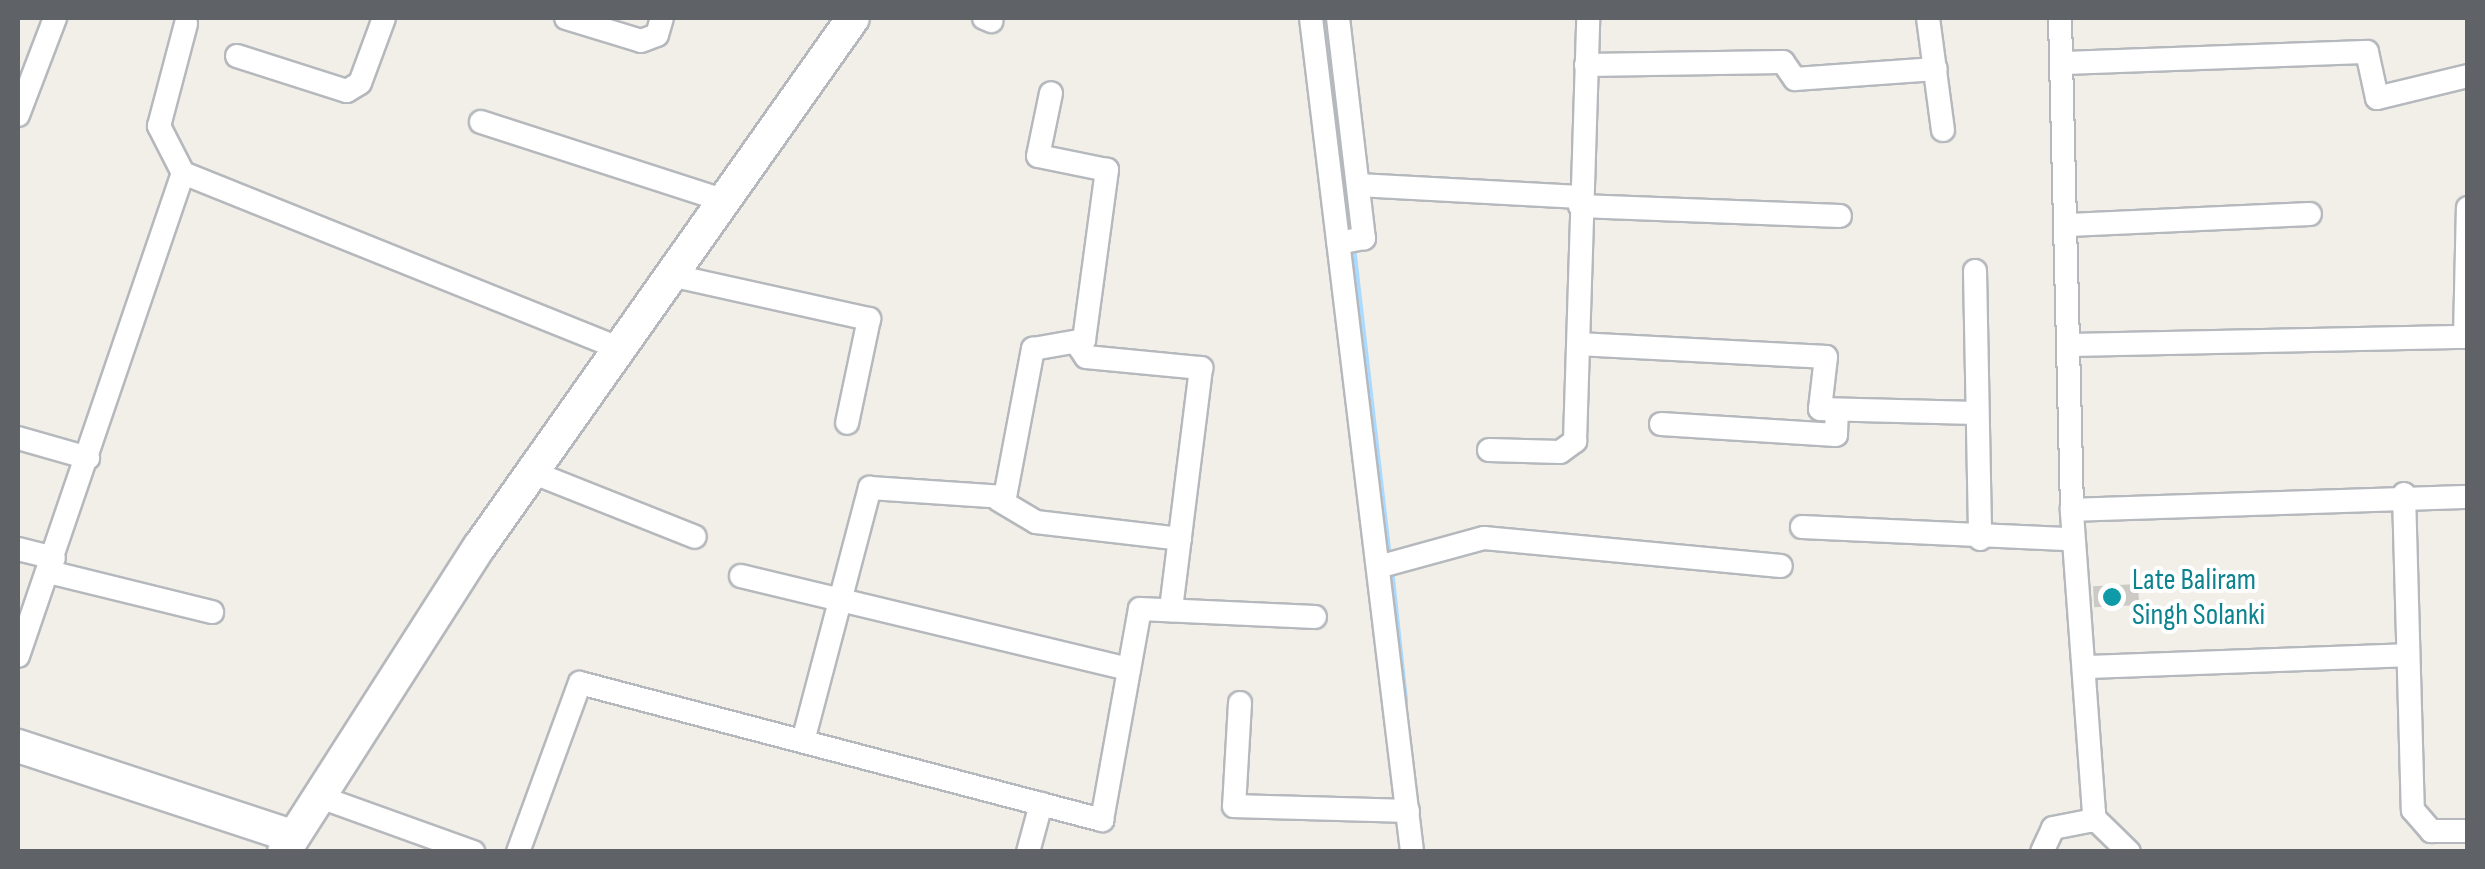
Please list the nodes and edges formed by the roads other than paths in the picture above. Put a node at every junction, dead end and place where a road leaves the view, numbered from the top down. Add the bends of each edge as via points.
1 (55, 18) edge
2 (384, 18) edge
3 (566, 18) edge
4 (662, 18) edge
5 (853, 18) edge
6 (1308, 18) edge
7 (1338, 18) edge
8 (1588, 18) edge
9 (1928, 18) edge
10 (2060, 18) edge
11 (186, 24) dead end
12 (236, 56) dead end
13 (2062, 63) junction
14 (1586, 65) junction
15 (1936, 69) junction
16 (2468, 76) edge
17 (1051, 93) dead end
18 (18, 115) edge
19 (481, 122) dead end
20 (1944, 130) dead end
21 (183, 173) junction
22 (1358, 185) junction
23 (723, 200) junction
24 (1580, 202) junction
25 (2468, 208) edge
26 (2310, 214) dead end
27 (1840, 216) dead end
28 (2068, 225) junction
29 (1348, 242) junction
30 (1975, 271) dead end
31 (670, 275) junction
32 (2466, 337) edge
33 (1579, 344) junction
34 (2070, 345) junction
35 (1078, 346) junction
36 (619, 348) junction
37 (1837, 411) junction
38 (1976, 413) junction
39 (847, 423) dead end
40 (1661, 424) dead end
41 (18, 438) edge
42 (1489, 450) dead end
43 (88, 458) junction
44 (532, 472) junction
45 (2404, 494) junction
46 (2468, 497) edge
47 (999, 500) junction
48 (2072, 510) junction
49 (1802, 527) dead end
50 (695, 537) dead end
51 (2072, 538) junction
52 (1180, 539) junction
53 (1980, 540) junction
54 (18, 549) edge
55 (52, 565) junction
56 (1387, 566) junction
57 (1781, 566) dead end
58 (741, 576) dead end
59 (840, 600) junction
60 (1172, 610) junction
61 (212, 612) dead end
62 (1314, 617) dead end
63 (2408, 655) junction
64 (18, 656) edge
65 (2086, 667) junction
66 (1129, 670) junction
67 (1240, 703) dead end
68 (803, 741) junction
69 (18, 746) edge
70 (320, 797) junction
71 (1041, 804) junction
72 (1408, 811) junction
73 (2093, 817) junction
74 (2468, 831) edge
75 (288, 844) edge
76 (472, 852) edge
77 (518, 852) edge
78 (1028, 852) edge
79 (1412, 852) edge
80 (2042, 852) edge
81 (2129, 852) edge

1 - 18 street
2 - 12 street via 360,82 348,91
3 - 4 street via 642,42 657,34
5 - 23 street
6 - 29 street
7 - 22 street
8 - 14 street
9 - 15 street
10 - 13 street
11 - 21 street via 159,126
13 - 16 street via 2367,52 2377,98
13 - 28 street
14 - 15 street via 1783,62 1794,79
14 - 24 street
15 - 20 street
17 - 35 street via 1038,156 1107,170
19 - 23 street
21 - 36 street
21 - 43 street
22 - 24 street
22 - 29 street
23 - 31 street
24 - 27 street
24 - 33 street
25 - 32 street
26 - 28 street
28 - 34 street
29 - 56 street
30 - 38 street
31 - 36 street
31 - 39 street via 869,318
32 - 34 street
33 - 37 street via 1826,357 1820,409
33 - 42 street via 1574,440 1560,452
34 - 48 street
35 - 47 street via 1033,348
35 - 52 street via 1086,357 1200,368
36 - 44 street
37 - 38 street
37 - 40 street via 1836,435
38 - 53 street
41 - 43 street
43 - 55 street
44 - 50 street
44 - 70 street
45 - 46 street
45 - 48 street
45 - 63 street
47 - 52 street via 1036,522
47 - 59 street via 870,488
48 - 51 street
49 - 53 street
51 - 53 street
51 - 65 street
52 - 60 street
54 - 55 street
55 - 61 street
55 - 64 street
56 - 57 street via 1484,538
56 - 72 street
58 - 59 street
59 - 66 street
59 - 68 street
60 - 62 street
60 - 66 street via 1140,610
63 - 65 street
63 - 74 street via 2416,818 2431,831
65 - 73 street
66 - 71 street via 1105,817
67 - 72 street via 1234,806
68 - 71 street
68 - 77 street via 580,683
69 - 75 street
70 - 75 street
70 - 76 street
71 - 78 street
72 - 79 street
73 - 80 street via 2053,828
73 - 81 street

